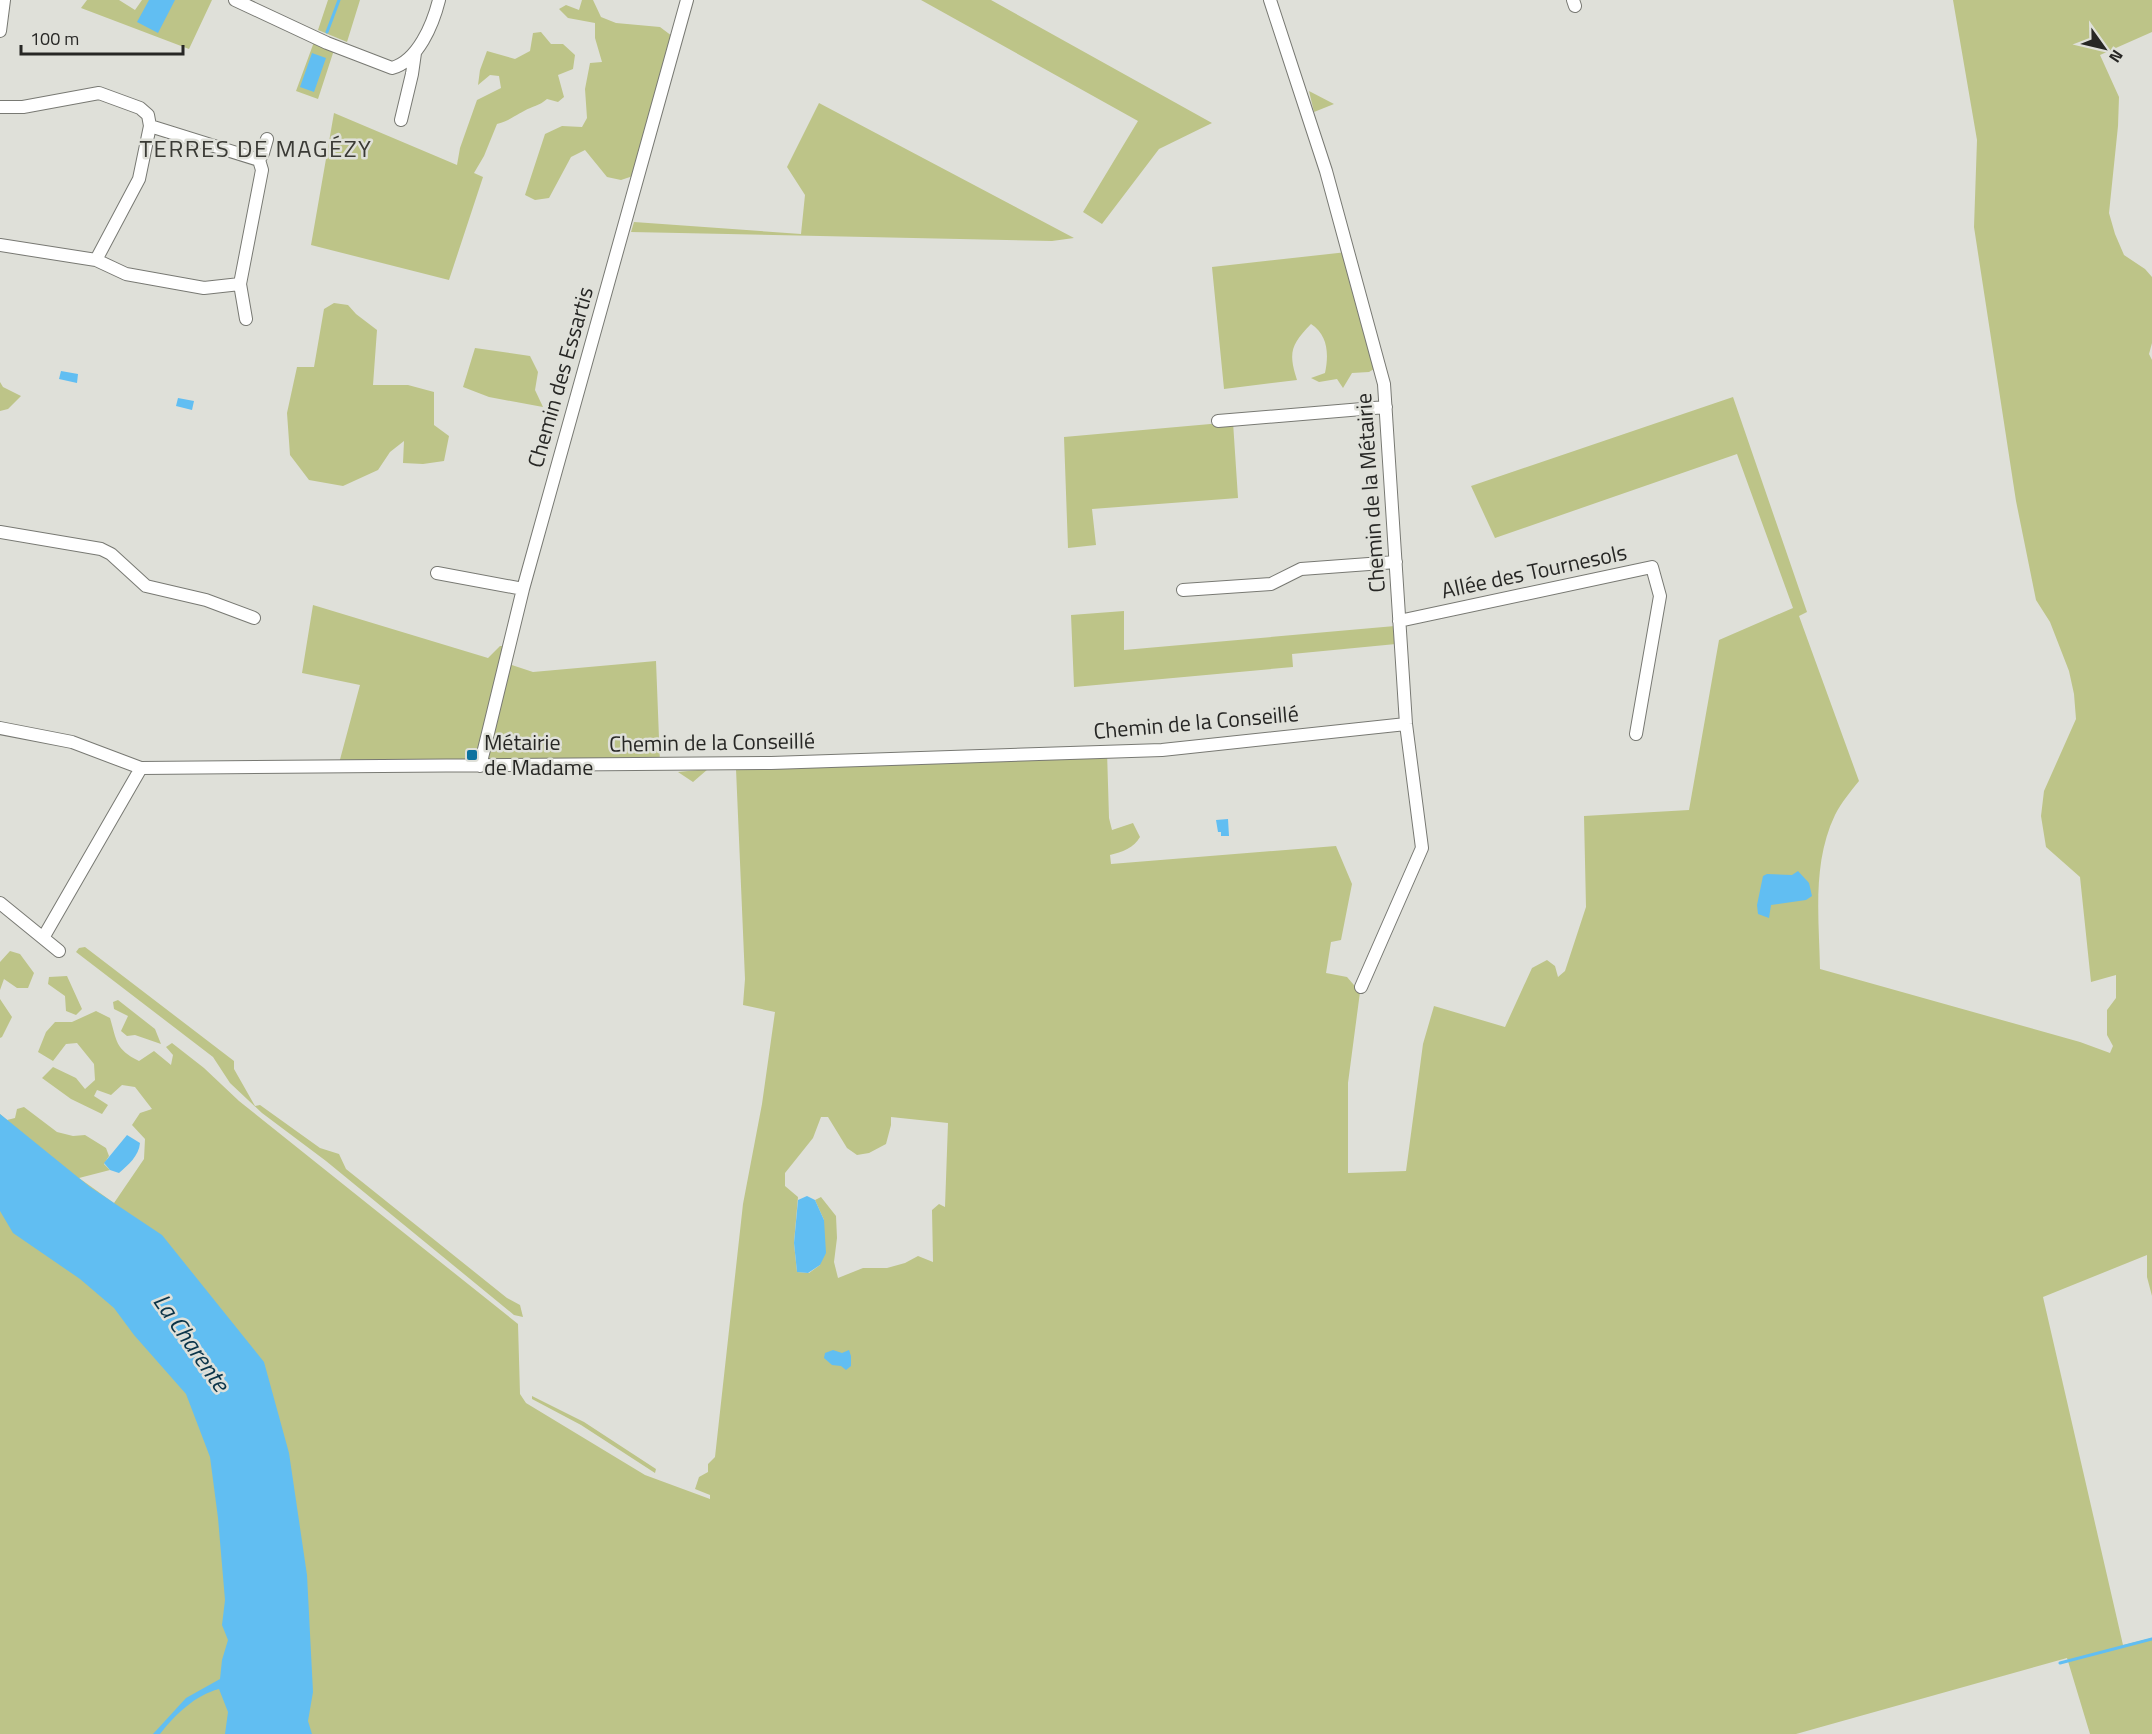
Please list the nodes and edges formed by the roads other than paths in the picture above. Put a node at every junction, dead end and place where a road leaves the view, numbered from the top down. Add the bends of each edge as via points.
1 (4, 0) edge
2 (235, 0) edge
3 (440, 0) edge
4 (687, 0) edge
5 (1269, 0) edge
6 (0, 31) edge
7 (415, 53) junction
8 (0, 107) edge
9 (401, 120) dead end
10 (150, 126) junction
11 (267, 139) dead end
12 (259, 160) junction
13 (0, 245) edge
14 (96, 260) junction
15 (240, 284) junction
16 (246, 319) dead end
17 (1386, 407) junction
18 (1218, 421) dead end
19 (0, 532) edge
20 (1396, 562) junction
21 (437, 573) dead end
22 (523, 589) junction
23 (1183, 590) dead end
24 (254, 618) dead end
25 (1399, 621) junction
26 (1406, 724) junction
27 (0, 728) edge
28 (1636, 734) dead end
29 (480, 766) junction
30 (141, 768) junction
31 (0, 903) edge
32 (43, 938) junction
33 (59, 951) dead end
34 (1361, 987) dead end

1 - 6 street
2 - 7 street via 392,68
3 - 7 street
4 - 22 street, Chemin des Essartis
5 - 17 street, Chemin de la Métairie via 1326,171 1384,384
7 - 9 street
8 - 10 street via 23,107 99,93 140,108 148,115
10 - 12 street
10 - 14 street via 139,179
11 - 12 street
12 - 15 street via 262,170
13 - 14 street
14 - 15 street via 126,274 204,288
15 - 16 street
17 - 18 street
17 - 20 street, Chemin de la Métairie
19 - 24 street via 101,549 146,586 206,600
20 - 23 street via 1301,569 1271,584
20 - 25 street, Chemin de la Métairie
21 - 22 street
22 - 29 street, Chemin des Essartis
25 - 26 street, Chemin de la Métairie
25 - 28 street, Allée des Tournesols via 1652,567 1660,596
26 - 29 street, Chemin de la Conseillé via 1162,750 771,763
26 - 34 street, Chemin de la Métairie via 1422,848
27 - 30 street via 72,742
29 - 30 street, Chemin de la Conseillé
30 - 32 street
31 - 32 street
32 - 33 street

